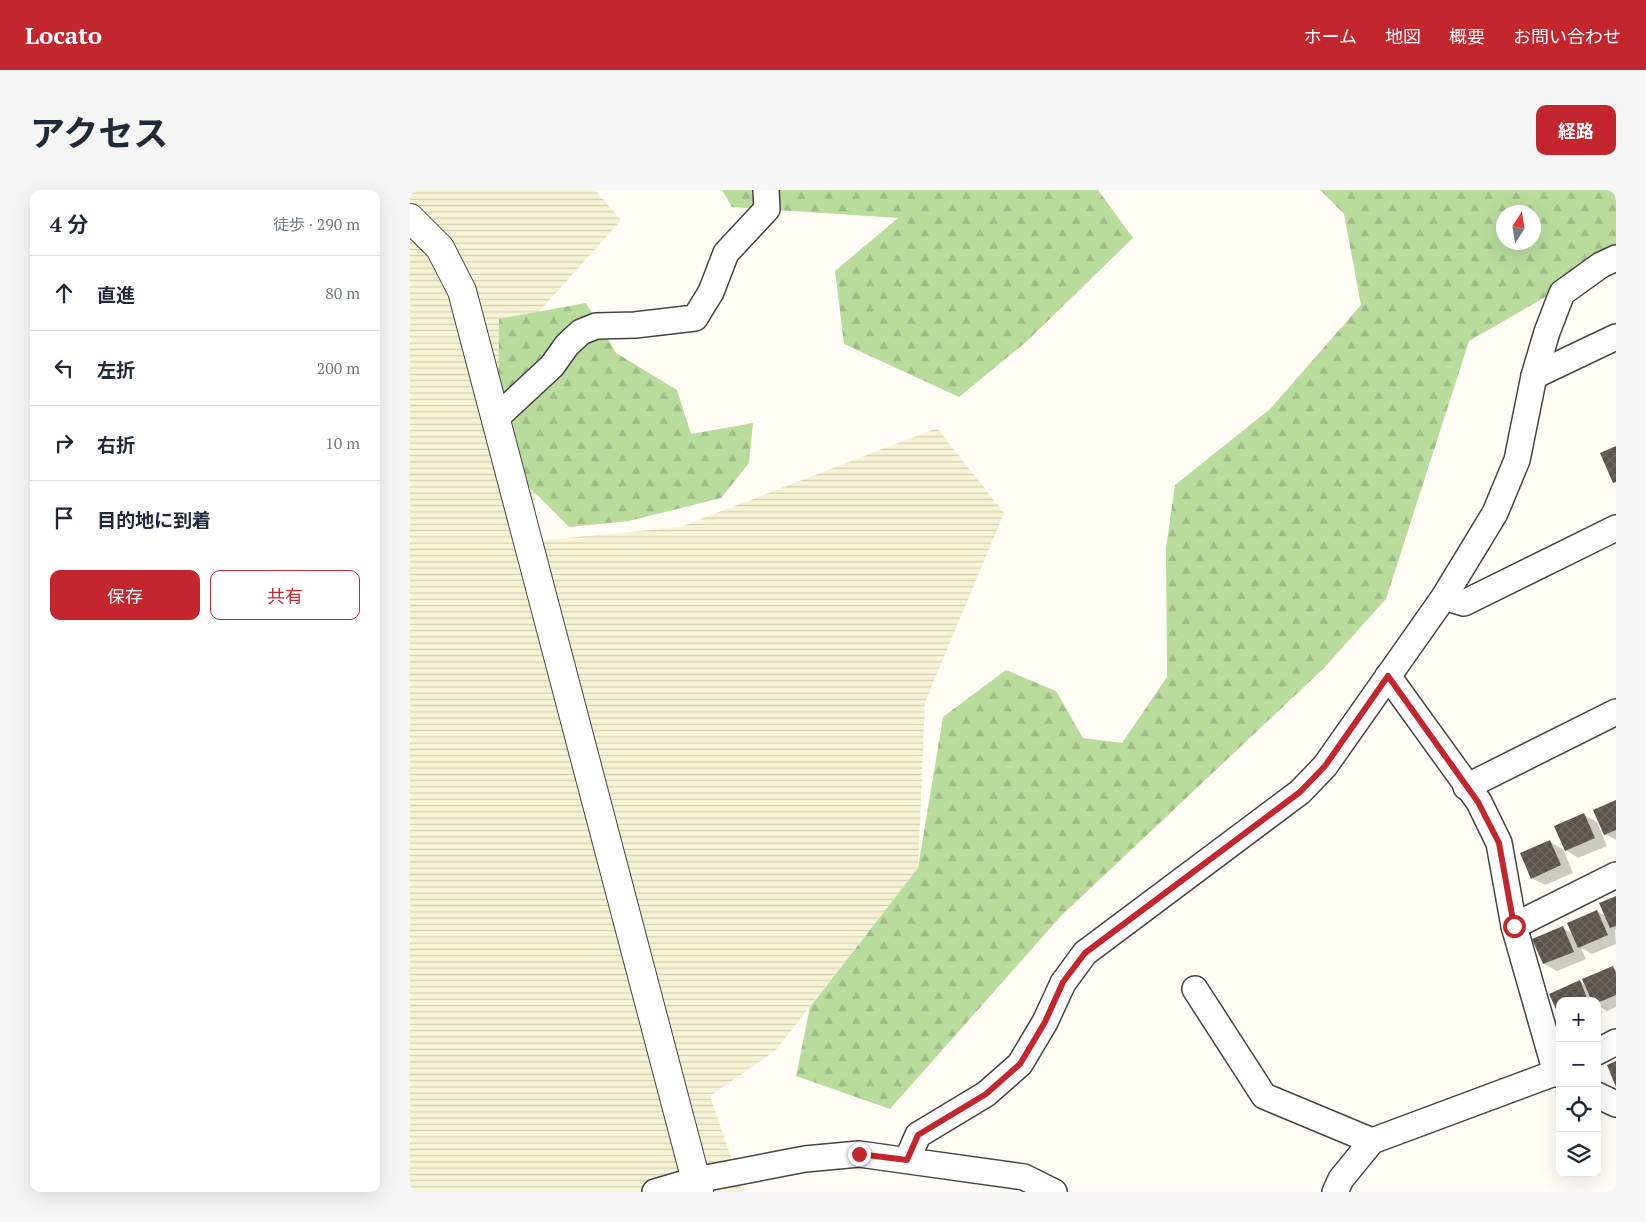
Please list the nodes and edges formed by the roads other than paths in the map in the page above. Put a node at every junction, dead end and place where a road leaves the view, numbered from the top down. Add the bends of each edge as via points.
1 (766, 190) edge
2 (410, 218) edge
3 (1616, 258) edge
4 (1616, 337) edge
5 (1534, 376) junction
6 (496, 419) junction
7 (1616, 528) edge
8 (1444, 596) junction
9 (1388, 676) junction
10 (1616, 712) edge
11 (1466, 787) junction
12 (1616, 875) edge
13 (1514, 926) junction
14 (1195, 990) dead end
15 (1616, 1042) edge
16 (1601, 1050) edge
17 (1556, 1063) edge
18 (1556, 1074) edge
19 (1601, 1097) edge
20 (1616, 1104) edge
21 (1372, 1141) junction
22 (907, 1160) junction
23 (697, 1186) edge
24 (1343, 1188) edge
25 (655, 1192) edge
26 (1054, 1192) edge

1 - 6 street via 767,209 726,253 712,292 695,318 635,326 596,326 581,332 552,366
2 - 6 street via 440,248 462,291
3 - 5 street via 1562,293
4 - 5 street
5 - 8 street via 1516,460 1495,513
6 - 23 street
7 - 8 street via 1464,603
8 - 9 street
9 - 11 street
9 - 22 street via 1325,766 1300,792 1085,953 1063,982 1045,1022 1020,1064 986,1094 918,1135
10 - 11 street
11 - 13 street via 1478,802 1499,843
12 - 13 street
13 - 17 street
14 - 21 street via 1264,1096
15 - 16 street
18 - 21 street
19 - 20 street
21 - 24 street
22 - 23 street via 859,1154 805,1159
22 - 26 street via 1024,1177
23 - 25 street

